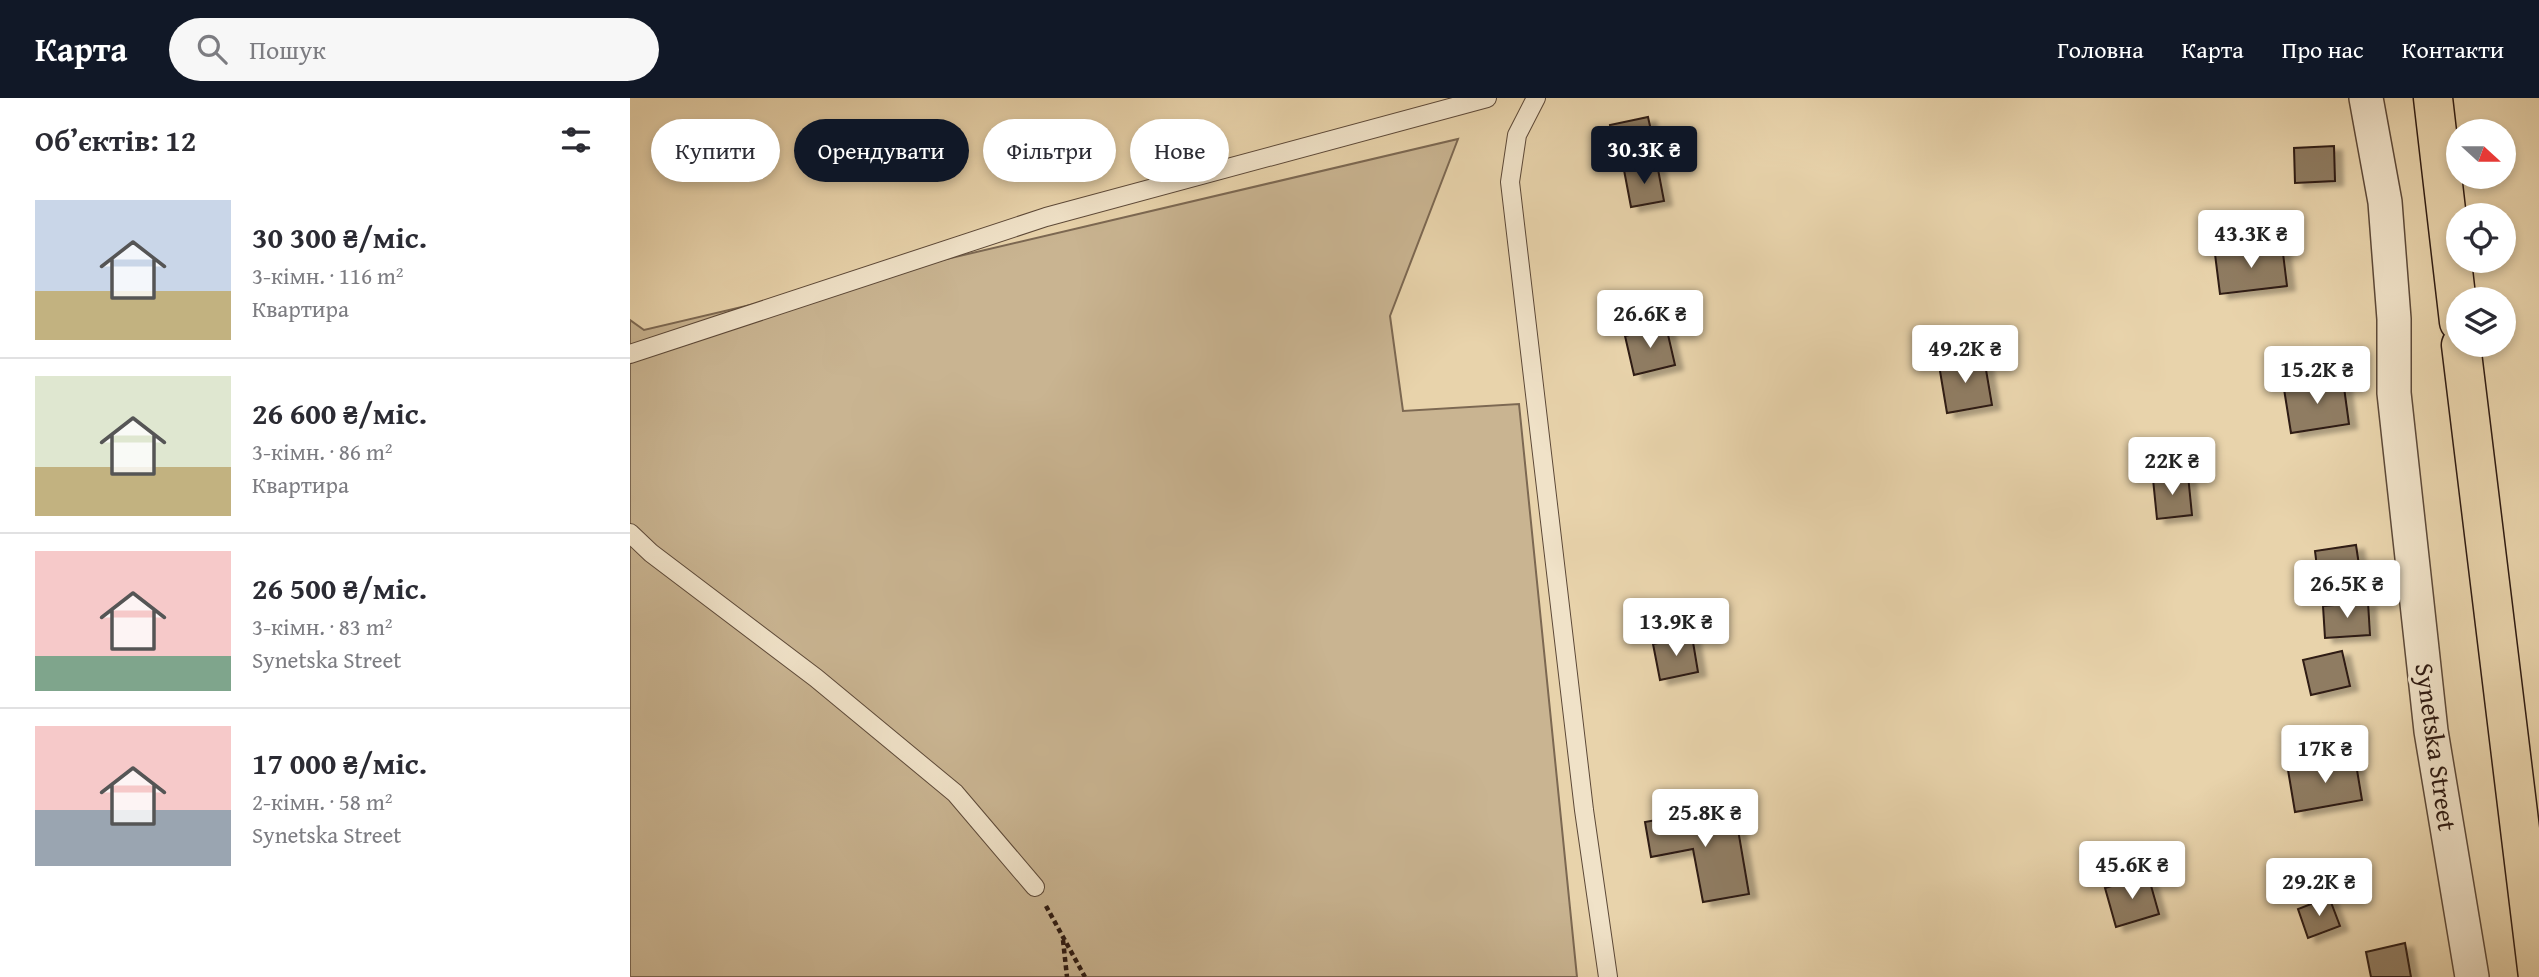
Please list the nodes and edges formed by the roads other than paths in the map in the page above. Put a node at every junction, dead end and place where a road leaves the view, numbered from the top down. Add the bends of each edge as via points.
1 (1488, 98) edge
2 (1536, 98) edge
3 (2366, 98) edge
4 (2433, 98) edge
5 (2455, 287) edge
6 (630, 354) edge
7 (2462, 357) edge
8 (630, 533) edge
9 (1035, 887) road end
10 (1608, 977) edge
11 (2472, 977) edge
12 (2538, 977) edge

1 - 6 lane via 1046,217
2 - 10 lane via 1517,135 1510,182
3 - 11 street, Synetska Street via 2385,202 2394,393 2431,731
4 - 5 main road
7 - 12 main road
8 - 9 lane via 956,793

